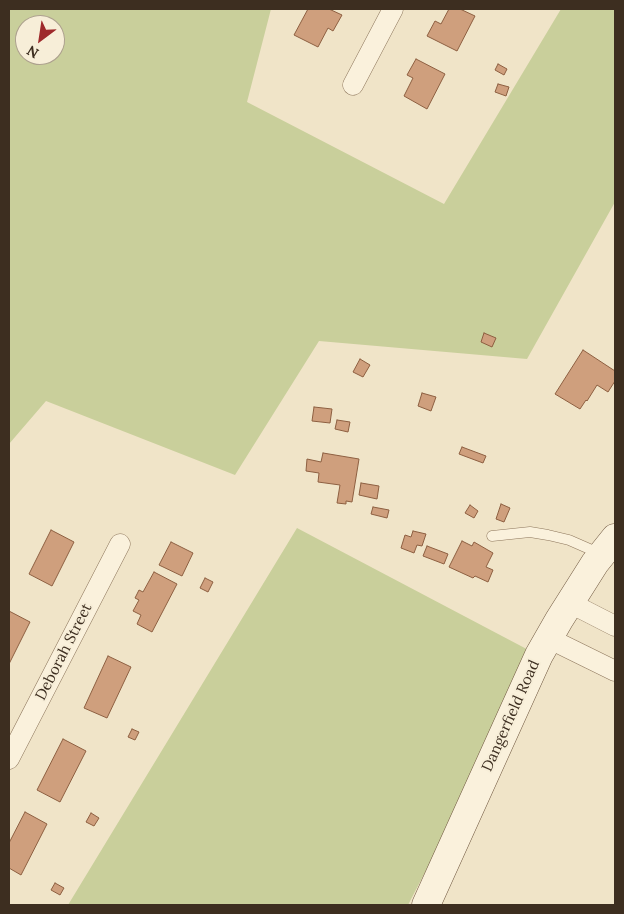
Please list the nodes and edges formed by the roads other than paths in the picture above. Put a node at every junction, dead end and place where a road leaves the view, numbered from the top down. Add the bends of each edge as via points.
1 (393, 9) edge
2 (353, 86) dead end
3 (492, 536) dead end
4 (120, 544) dead end
5 (609, 546) edge
6 (570, 603) junction
7 (615, 626) edge
8 (548, 638) junction
9 (615, 671) edge
10 (9, 759) edge
11 (426, 905) edge

1 - 2 street
3 - 5 lane via 530,532
4 - 10 street, Deborah Street
5 - 6 street, Dangerfield Road
6 - 7 street
6 - 8 street, Dangerfield Road
8 - 9 street
8 - 11 street, Dangerfield Road

